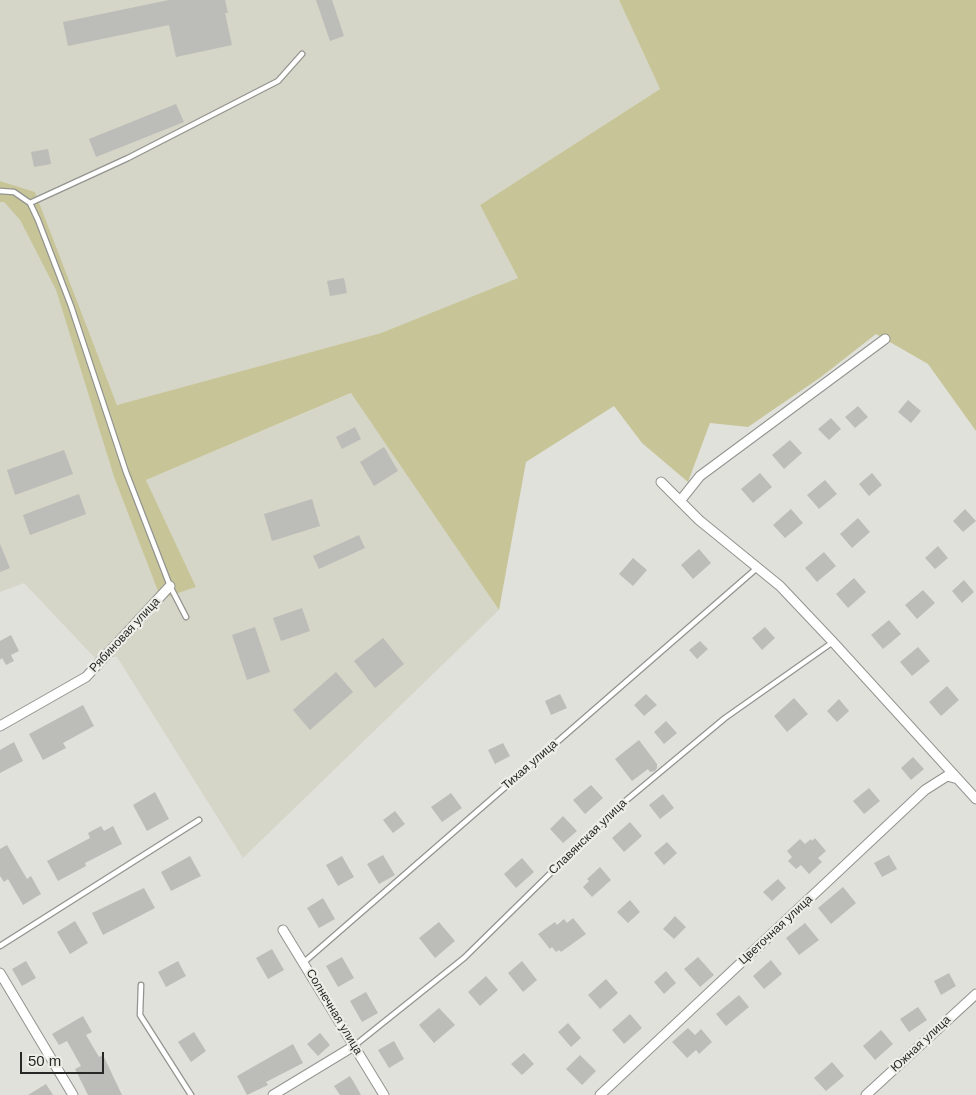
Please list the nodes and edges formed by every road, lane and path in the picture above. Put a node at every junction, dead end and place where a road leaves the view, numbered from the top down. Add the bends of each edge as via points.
1 (302, 54) dead end
2 (0, 191) edge
3 (30, 203) junction
4 (885, 339) dead end
5 (661, 482) dead end
6 (680, 501) junction
7 (757, 567) junction
8 (170, 586) junction
9 (186, 617) dead end
10 (833, 642) junction
11 (0, 726) edge
12 (958, 779) junction
13 (976, 800) edge
14 (198, 820) dead end
15 (283, 930) dead end
16 (0, 946) edge
17 (303, 963) junction
18 (0, 973) edge
19 (141, 985) dead end
20 (976, 994) edge
21 (354, 1046) junction
22 (73, 1095) edge
23 (190, 1095) edge
24 (273, 1095) edge
25 (384, 1095) edge
26 (600, 1095) edge
27 (866, 1095) edge

1 - 3 lane via 278,81 128,158
2 - 3 lane via 14,192
3 - 8 lane via 71,306 126,472
4 - 6 street via 700,476
5 - 6 street
6 - 7 street
7 - 10 street via 780,586
7 - 17 lane, Тихая улица
8 - 9 lane
8 - 11 street, Рябиновая улица via 86,677
10 - 12 street
10 - 21 lane, Славянская улица via 725,718 617,808 464,958
12 - 13 street
12 - 26 street, Цветочная улица via 947,776 925,790
14 - 16 lane
15 - 17 street, Солнечная улица
17 - 21 street, Солнечная улица
18 - 22 street
19 - 23 lane via 140,1014
20 - 27 street, Южная улица
21 - 24 street
21 - 25 street, Солнечная улица

